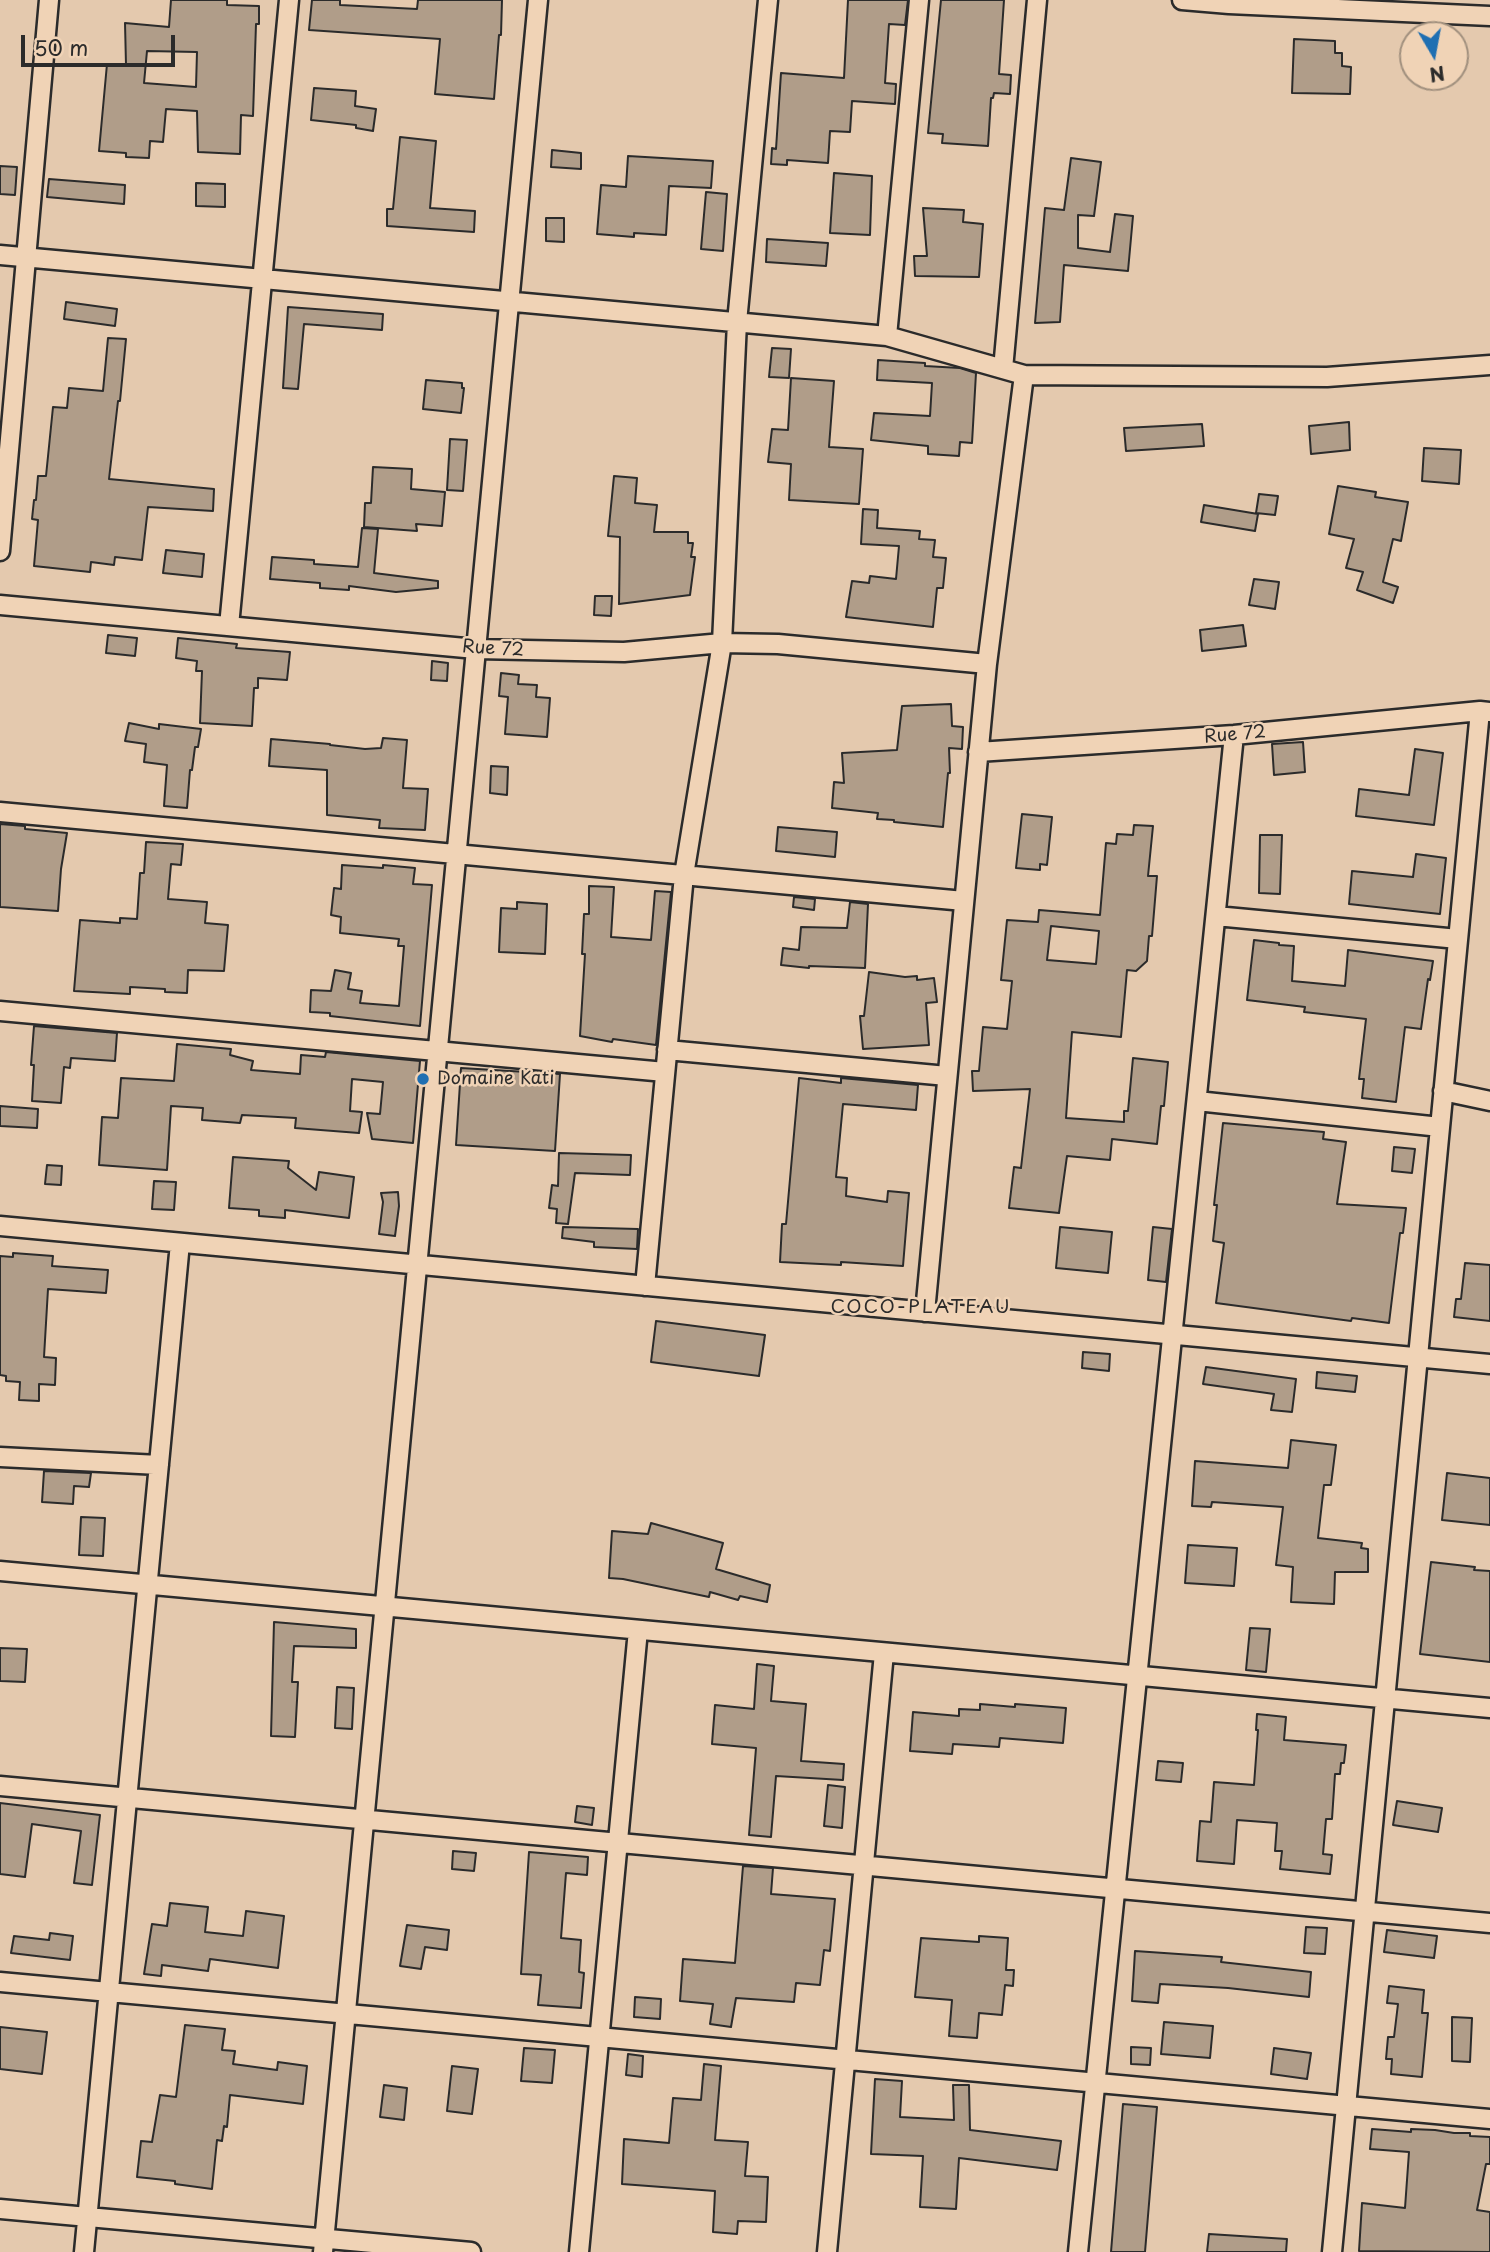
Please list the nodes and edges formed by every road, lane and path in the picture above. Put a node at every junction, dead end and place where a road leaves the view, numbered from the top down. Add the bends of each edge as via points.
1 (48, 0) edge
2 (289, 0) edge
3 (538, 0) edge
4 (768, 0) edge
5 (919, 0) edge
6 (1037, 0) edge
7 (1182, 0) edge
8 (1490, 16) edge
9 (0, 255) edge
10 (26, 257) junction
11 (262, 279) junction
12 (510, 302) junction
13 (737, 322) junction
14 (887, 336) junction
15 (1490, 365) edge
16 (1003, 369) junction
17 (1024, 375) junction
18 (0, 551) edge
19 (0, 605) edge
20 (229, 626) junction
21 (722, 643) junction
22 (476, 649) junction
23 (987, 664) junction
24 (1485, 711) edge
25 (1234, 736) junction
26 (978, 752) junction
27 (0, 812) edge
28 (457, 854) junction
29 (684, 875) junction
30 (964, 901) junction
31 (1216, 916) junction
32 (1458, 939) junction
33 (0, 1011) edge
34 (667, 1050) junction
35 (438, 1051) junction
36 (665, 1072) junction
37 (947, 1076) junction
38 (1443, 1091) junction
39 (1197, 1101) junction
40 (1490, 1101) edge
41 (1440, 1127) junction
42 (0, 1226) edge
43 (180, 1243) junction
44 (418, 1265) junction
45 (645, 1286) junction
46 (925, 1312) junction
47 (1172, 1335) junction
48 (1418, 1357) junction
49 (1490, 1364) edge
50 (0, 1457) edge
51 (159, 1465) junction
52 (0, 1571) edge
53 (148, 1585) junction
54 (385, 1607) junction
55 (638, 1630) junction
56 (884, 1653) junction
57 (1137, 1676) junction
58 (1385, 1699) junction
59 (1490, 1708) edge
60 (0, 1786) edge
61 (128, 1797) junction
62 (365, 1819) junction
63 (618, 1843) junction
64 (864, 1865) junction
65 (1115, 1889) junction
66 (1365, 1911) junction
67 (1490, 1923) edge
68 (0, 1982) edge
69 (109, 1992) junction
70 (346, 2014) junction
71 (599, 2037) junction
72 (845, 2060) junction
73 (1095, 2083) junction
74 (1346, 2106) junction
75 (1490, 2119) edge
76 (0, 2208) edge
77 (88, 2217) junction
78 (324, 2245) edge
79 (84, 2252) edge
80 (471, 2252) edge
81 (579, 2252) edge
82 (827, 2252) edge
83 (1078, 2252) edge
84 (1332, 2252) edge

1 - 10 street
2 - 11 street
3 - 12 street
4 - 13 street
5 - 14 street
6 - 16 street
7 - 8 street
9 - 10 street
10 - 11 street
10 - 18 street
11 - 12 street
11 - 20 street
12 - 13 street
12 - 22 street
13 - 14 street
13 - 21 street
14 - 16 street
15 - 17 street via 1326,377
16 - 17 street
17 - 23 street
19 - 20 street, Rue 72
20 - 22 street, Rue 72
21 - 22 street, Rue 72 via 624,652
21 - 23 street, Rue 72
21 - 29 street
22 - 28 street
23 - 26 street
24 - 25 street, Rue 72
24 - 32 street
25 - 26 street, Rue 72
25 - 31 street
26 - 30 street
27 - 28 street
28 - 29 street
28 - 35 street
29 - 30 street
29 - 34 street
30 - 37 street
31 - 32 street
31 - 39 street
32 - 38 street
33 - 35 street
34 - 36 street
34 - 37 street
35 - 36 street
35 - 44 street
36 - 45 street
37 - 46 street
38 - 40 street
38 - 41 street
39 - 41 street
39 - 47 street
41 - 48 street
42 - 43 street
43 - 44 street
43 - 51 street
44 - 45 street
44 - 54 street
45 - 46 street
46 - 47 street
47 - 48 street
47 - 57 street
48 - 49 street
48 - 58 street
50 - 51 street
51 - 53 street
52 - 53 street
53 - 54 street
53 - 61 street
54 - 55 street
54 - 62 street
55 - 56 street
55 - 63 street
56 - 57 street
56 - 64 street
57 - 58 street
57 - 65 street
58 - 59 street
58 - 66 street
60 - 61 street
61 - 62 street
61 - 69 street
62 - 63 street
62 - 70 street
63 - 64 street
63 - 71 street
64 - 65 street
64 - 72 street
65 - 66 street
65 - 73 street
66 - 67 street
66 - 74 street
68 - 69 street
69 - 70 street
69 - 77 street
70 - 71 street
70 - 78 street
71 - 72 street
71 - 81 street
72 - 73 street
72 - 82 street
73 - 74 street
73 - 83 street
74 - 75 street
74 - 84 street
76 - 77 street
77 - 78 street
77 - 79 street
78 - 80 street

